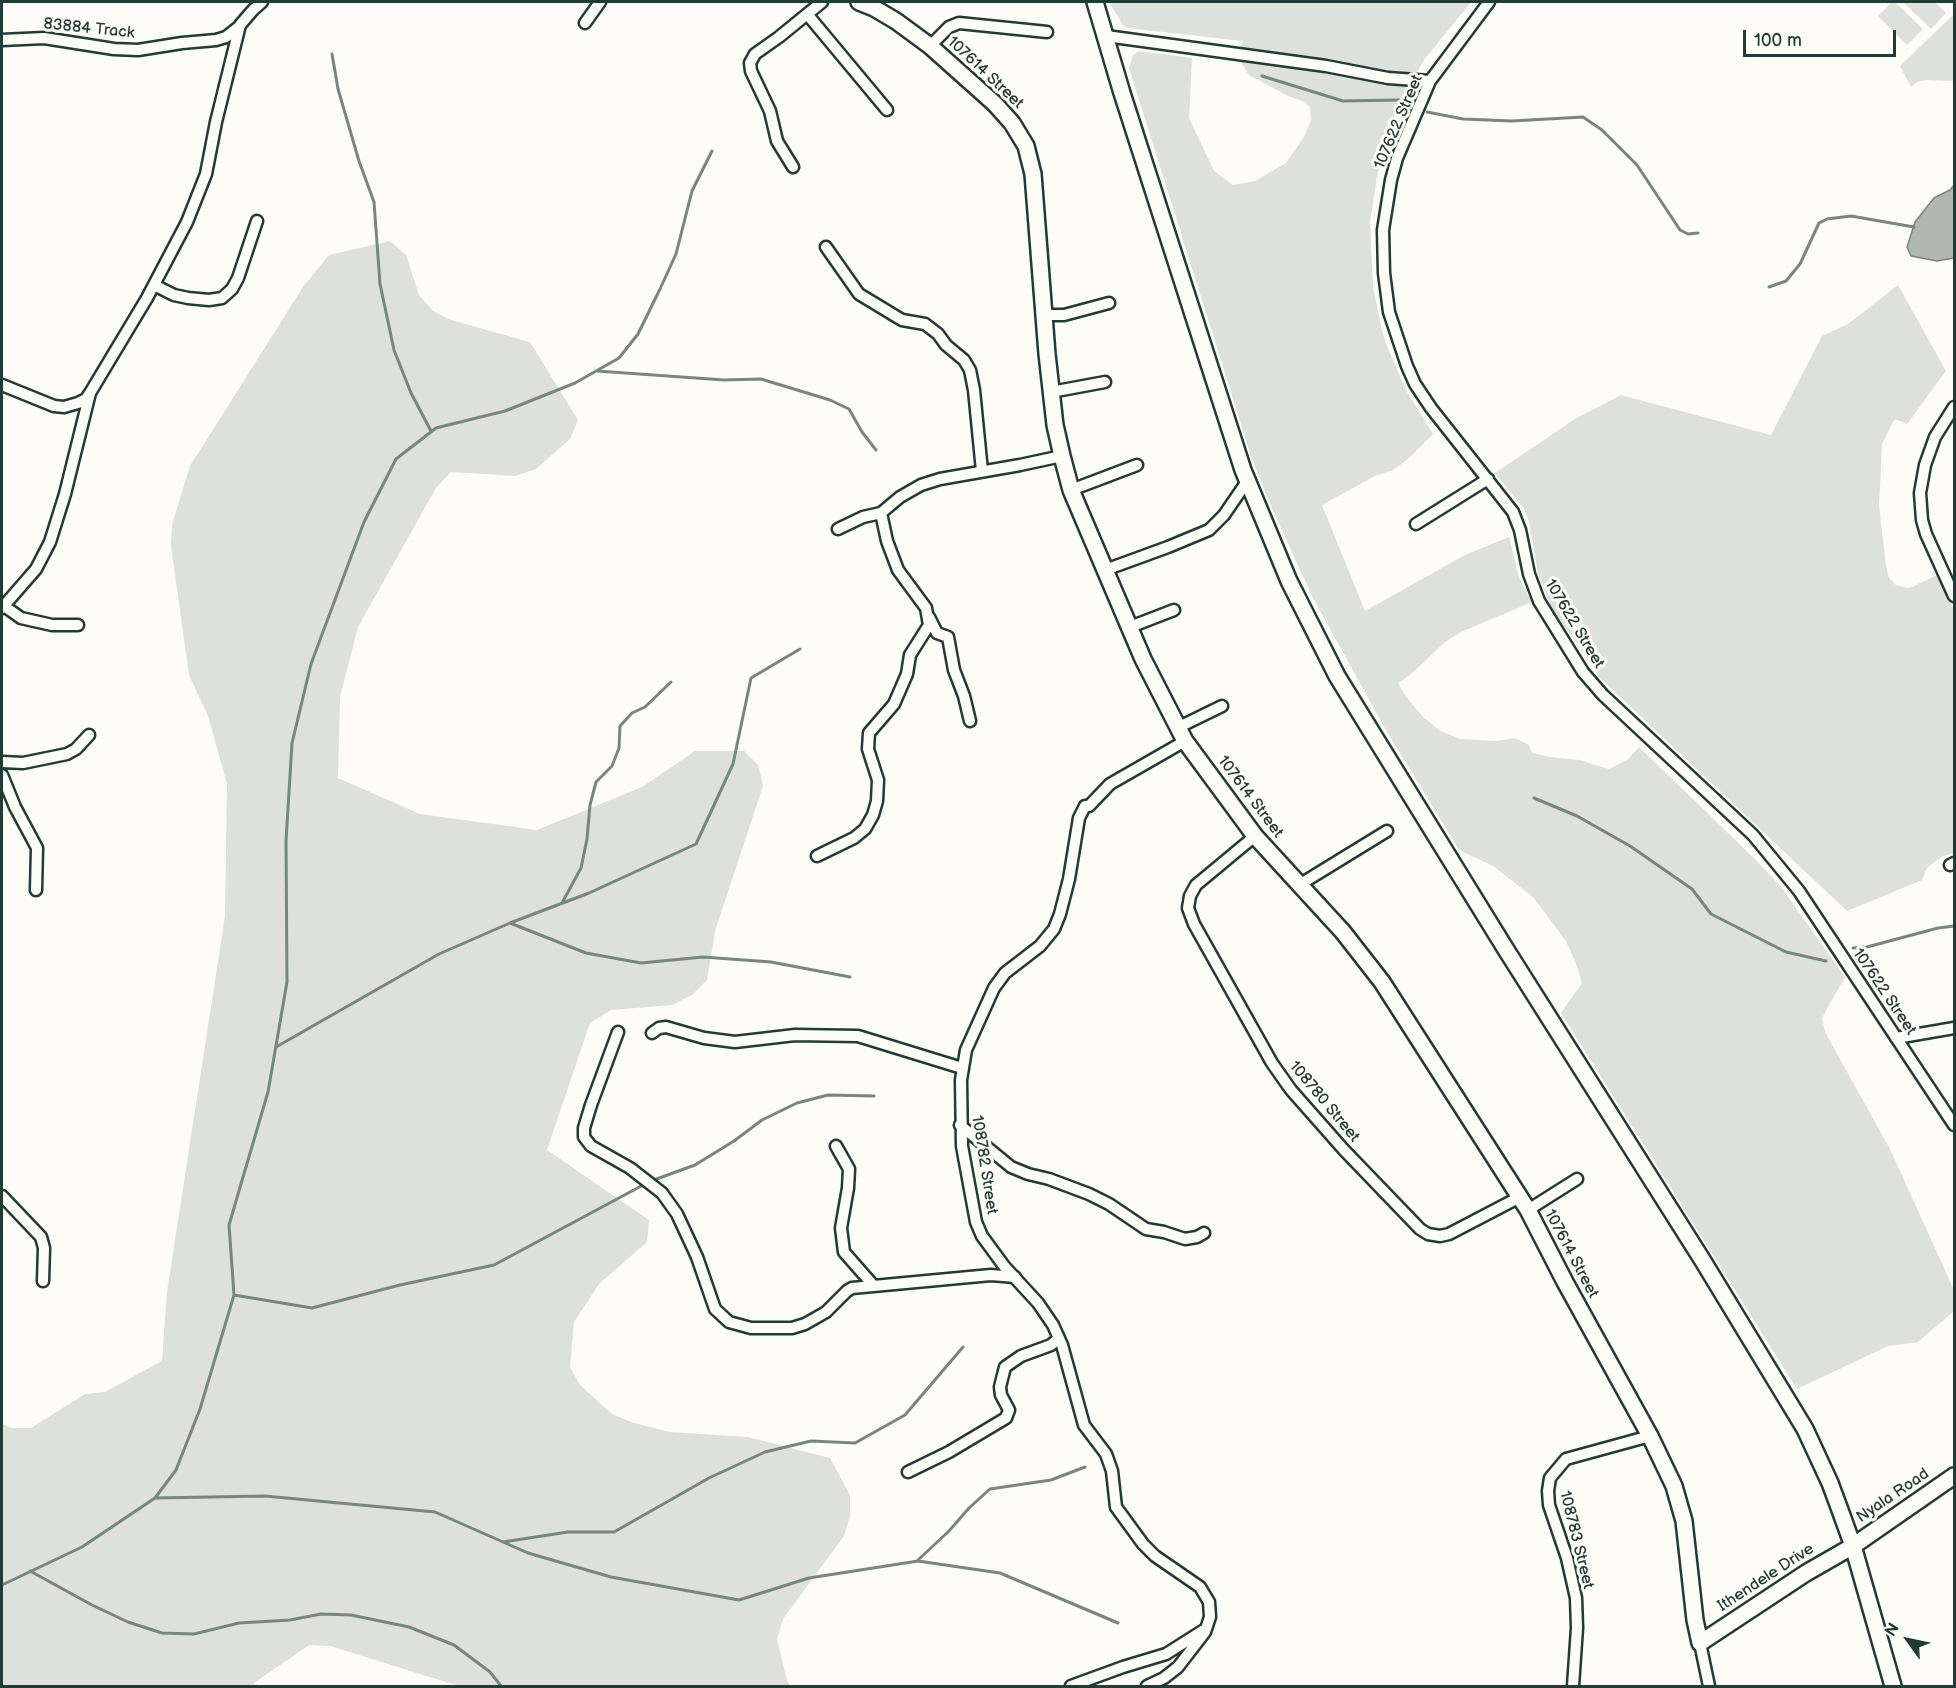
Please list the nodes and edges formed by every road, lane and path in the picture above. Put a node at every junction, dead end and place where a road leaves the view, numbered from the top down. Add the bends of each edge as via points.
1 (262, 2) edge
2 (600, 2) edge
3 (822, 2) edge
4 (859, 2) edge
5 (1095, 2) edge
6 (1489, 2) edge
7 (875, 5) edge
8 (807, 14) junction
9 (585, 23) dead end
10 (240, 25) junction
11 (1047, 32) dead end
12 (1106, 36) junction
13 (2, 40) edge
14 (930, 46) junction
15 (1430, 81) junction
16 (887, 110) dead end
17 (794, 167) dead end
18 (257, 221) dead end
19 (826, 247) dead end
20 (154, 285) junction
21 (1109, 303) dead end
22 (1044, 315) junction
23 (1105, 382) dead end
24 (2, 385) edge
25 (1051, 392) junction
26 (90, 393) junction
27 (1954, 407) edge
28 (1062, 456) junction
29 (1137, 465) dead end
30 (982, 471) junction
31 (1488, 479) junction
32 (1248, 480) junction
33 (1071, 490) junction
34 (881, 513) junction
35 (1416, 524) dead end
36 (838, 529) dead end
37 (1105, 570) junction
38 (1954, 596) edge
39 (3, 607) edge
40 (1174, 610) dead end
41 (928, 615) junction
42 (78, 625) dead end
43 (1130, 627) junction
44 (1222, 706) dead end
45 (970, 721) dead end
46 (1181, 734) junction
47 (89, 735) dead end
48 (2, 762) edge
49 (2, 775) edge
50 (1387, 831) dead end
51 (1255, 836) junction
52 (817, 856) dead end
53 (1299, 885) junction
54 (36, 890) dead end
55 (1954, 1028) edge
56 (618, 1032) dead end
57 (652, 1033) dead end
58 (1896, 1038) junction
59 (962, 1068) junction
60 (960, 1125) junction
61 (1954, 1125) edge
62 (836, 1146) dead end
63 (1577, 1179) dead end
64 (2, 1196) edge
65 (1518, 1197) junction
66 (1528, 1210) junction
67 (1204, 1233) dead end
68 (1015, 1277) junction
69 (43, 1281) dead end
70 (873, 1285) junction
71 (1059, 1338) junction
72 (1650, 1436) junction
73 (908, 1472) dead end
74 (1954, 1476) edge
75 (1852, 1546) junction
76 (1206, 1628) junction
77 (1701, 1643) junction
78 (1071, 1686) edge
79 (1147, 1686) edge
80 (1573, 1686) edge
81 (1709, 1686) edge
82 (1893, 1686) edge

1 - 10 street
2 - 9 street
3 - 8 street
4 - 7 street, 107614 Street
5 - 12 street
6 - 15 street, 107622 Street
7 - 14 street, 107614 Street
8 - 16 street
8 - 17 street via 755,54 750,63 770,111 777,141
10 - 13 street, 83884 Track via 216,40 138,50 44,38
10 - 20 street via 206,174 187,222
11 - 14 street via 960,23 949,27
12 - 15 street
12 - 32 street
14 - 22 street, 107614 Street via 995,104 1026,146 1035,187
15 - 31 street, 107622 Street via 1391,180 1383,230 1386,294 1415,384 1448,432
18 - 20 street via 238,278 222,298 188,298
19 - 30 street via 859,294 902,320 926,324 964,360 974,390
20 - 26 street
21 - 22 street via 1064,315
22 - 25 street, 107614 Street
23 - 25 street
24 - 26 street via 64,407 82,401
25 - 28 street, 107614 Street
26 - 39 street via 50,542 36,569
27 - 38 street via 1935,437 1920,493 1926,534
28 - 30 street
28 - 33 street, 107614 Street
29 - 33 street
30 - 34 street via 921,485 900,496
31 - 35 street
31 - 58 street, 107622 Street via 1514,512 1528,574 1539,601 1583,672 1753,835 1799,891
32 - 37 street via 1209,530
32 - 75 street via 1289,581 1337,676 1805,1429 1830,1483
33 - 37 street, 107614 Street
34 - 36 street
34 - 41 street via 886,541 898,570
37 - 43 street, 107614 Street
39 - 42 street via 21,618 52,625
40 - 43 street
41 - 45 street via 937,633 948,637
41 - 52 street via 929,625 910,656 894,704 869,733 868,749 878,780 873,815 854,838
43 - 46 street, 107614 Street
44 - 46 street
46 - 51 street, 107614 Street
46 - 59 street, 108782 Street via 1085,806 1054,929 1000,979 966,1050
47 - 48 street via 67,753 23,763
49 - 54 street via 37,848
50 - 53 street
51 - 53 street, 107614 Street
51 - 65 street, 108780 Street via 1196,885 1188,908 1272,1063 1291,1090 1428,1234 1449,1234
53 - 65 street, 107614 Street via 1382,982
55 - 58 street
56 - 70 street via 591,1105 584,1137 591,1146 662,1193 677,1214 721,1317 752,1328 792,1328 826,1312 849,1289
57 - 59 street via 662,1026 735,1042 795,1035 858,1036
58 - 61 street, 107622 Street
59 - 60 street, 108782 Street
60 - 67 street via 1011,1167 1089,1194 1146,1228 1185,1239
60 - 68 street, 108782 Street via 976,1221 982,1236
62 - 70 street via 849,1169 841,1228 844,1252
63 - 66 street
64 - 69 street via 41,1237
65 - 66 street, 107614 Street
66 - 72 street, 107614 Street
68 - 70 street via 991,1275
68 - 71 street, 108782 Street via 1038,1303
71 - 73 street via 1005,1368 1000,1387 1008,1410 1006,1418
71 - 76 street, 108782 Street via 1084,1425 1106,1454 1112,1471 1116,1507 1155,1556 1200,1587 1209,1602
72 - 77 street, 107614 Street via 1674,1486 1684,1521
72 - 80 street, 108783 Street via 1566,1459 1550,1478 1549,1505 1576,1598
74 - 75 street, Nyala Road
75 - 77 street, Ithendele Drive
75 - 82 street
76 - 78 street via 1166,1654
76 - 79 street via 1178,1667
77 - 81 street, 107614 Street

